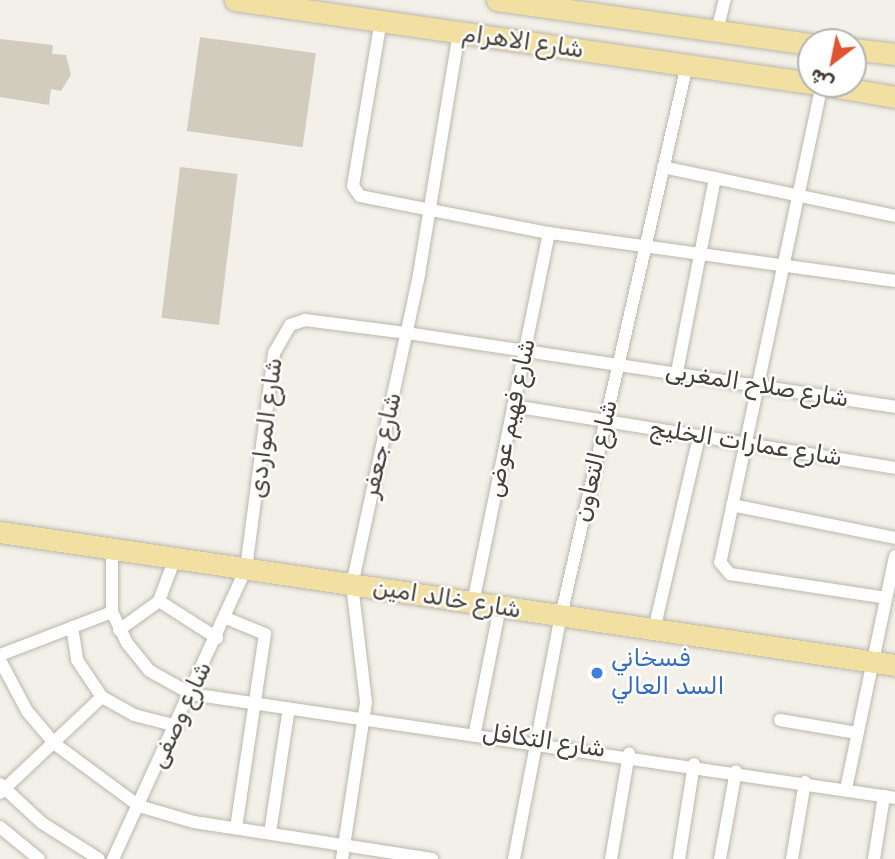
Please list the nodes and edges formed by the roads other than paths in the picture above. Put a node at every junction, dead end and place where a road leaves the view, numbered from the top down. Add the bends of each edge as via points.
1 (235, 0) edge
2 (498, 0) edge
3 (725, 0) edge
4 (381, 20) junction
5 (717, 31) junction
6 (459, 33) junction
7 (797, 42) edge
8 (867, 51) edge
9 (895, 54) edge
10 (687, 65) junction
11 (797, 81) edge
12 (867, 92) edge
13 (895, 97) edge
14 (818, 98) edge
15 (663, 167) junction
16 (715, 178) junction
17 (800, 196) junction
18 (431, 211) junction
19 (895, 216) edge
20 (549, 233) junction
21 (645, 246) junction
22 (700, 253) junction
23 (785, 265) junction
24 (895, 281) edge
25 (407, 333) junction
26 (525, 350) junction
27 (618, 363) junction
28 (677, 372) junction
29 (759, 383) junction
30 (513, 406) junction
31 (895, 407) edge
32 (605, 421) junction
33 (699, 436) junction
34 (746, 443) junction
35 (895, 467) edge
36 (732, 505) junction
37 (0, 532) edge
38 (895, 538) edge
39 (112, 549) junction
40 (895, 555) edge
41 (175, 558) junction
42 (246, 569) junction
43 (352, 585) junction
44 (886, 598) junction
45 (159, 601) junction
46 (473, 603) junction
47 (500, 607) junction
48 (112, 612) junction
49 (561, 616) junction
50 (226, 618) junction
51 (72, 628) junction
52 (120, 629) junction
53 (654, 631) junction
54 (217, 638) junction
55 (0, 657) edge
56 (873, 662) junction
57 (895, 665) edge
58 (191, 694) junction
59 (102, 697) junction
60 (258, 705) junction
61 (289, 708) junction
62 (364, 717) junction
63 (780, 720) dead end
64 (177, 726) junction
65 (475, 732) junction
66 (858, 733) junction
67 (537, 740) junction
68 (55, 744) junction
69 (629, 754) junction
70 (694, 764) junction
71 (736, 771) junction
72 (805, 782) junction
73 (1, 789) edge
74 (846, 789) junction
75 (890, 797) edge
76 (139, 806) junction
77 (0, 827) edge
78 (236, 828) junction
79 (270, 833) junction
80 (344, 845) junction
81 (39, 859) edge
82 (99, 859) edge
83 (113, 859) edge
84 (342, 859) edge
85 (432, 859) edge
86 (513, 859) edge
87 (611, 859) edge
88 (679, 859) edge
89 (720, 859) edge
90 (792, 859) edge
91 (874, 859) edge

1 - 4 main road, شارع الاهرام
2 - 5 main road, شارع الاهرام
3 - 5 street
4 - 6 main road, شارع الاهرام
4 - 18 street via 354,190 366,198
5 - 7 main road, شارع الاهرام
6 - 10 main road, شارع الاهرام
6 - 18 street, شارع جعفر
8 - 9 main road
10 - 11 main road, شارع الاهرام
10 - 15 street, شارع التعاون
12 - 13 main road
14 - 17 street
15 - 16 street
15 - 21 street, شارع التعاون
16 - 17 street
16 - 22 street
17 - 19 street
17 - 23 street
18 - 20 street
18 - 25 street, شارع جعفر
20 - 21 street
20 - 26 street, شارع فهيم عوض
21 - 22 street
21 - 27 street, شارع التعاون
22 - 23 street
22 - 28 street
23 - 24 street
23 - 29 street
25 - 26 street, شارع المواردى
25 - 42 street, شارع المواردى via 305,320 280,336
25 - 43 street, شارع جعفر
26 - 27 street, شارع صلاح المغربى
26 - 30 street, شارع فهيم عوض
27 - 28 street, شارع صلاح المغربى
27 - 32 street, شارع التعاون
28 - 29 street, شارع صلاح المغربى
29 - 31 street, شارع صلاح المغربى
29 - 34 street
30 - 32 street, شارع عمارات الخليج
30 - 46 street, شارع فهيم عوض
32 - 33 street, شارع عمارات الخليج
32 - 49 street, شارع التعاون
33 - 34 street, شارع عمارات الخليج
33 - 53 street
34 - 35 street, شارع عمارات الخليج
34 - 36 street
36 - 38 street
36 - 44 street via 720,562 726,572
37 - 39 main road, شارع خالد امين
39 - 41 main road, شارع خالد امين
39 - 48 street
40 - 44 street
41 - 42 main road, شارع خالد امين
41 - 45 street
42 - 43 main road, شارع خالد امين
42 - 50 street, شارع وصفى
43 - 46 main road, شارع خالد امين
43 - 62 street, شارع جعفر
44 - 56 street
45 - 52 street
45 - 54 street
46 - 47 main road, شارع خالد امين
47 - 49 main road, شارع خالد امين
47 - 65 street
48 - 51 street
48 - 52 street, شارع التكافل
49 - 53 main road, شارع خالد امين
49 - 67 street, شارع التعاون
50 - 54 street, شارع وصفى
50 - 60 street via 265,634
51 - 55 street
51 - 59 street via 77,660
52 - 58 street, شارع التكافل via 150,671
53 - 56 main road, شارع خالد امين
54 - 58 street, شارع وصفى
55 - 68 street via 27,711
56 - 57 main road, شارع خالد امين
56 - 66 street
58 - 60 street, شارع التكافل
58 - 64 street, شارع وصفى
59 - 64 street via 134,715
59 - 68 street
60 - 61 street, شارع التكافل
60 - 78 street
61 - 62 street, شارع التكافل
61 - 79 street
62 - 65 street, شارع التكافل
62 - 80 street, شارع جعفر
63 - 66 street
64 - 76 street, شارع وصفى
65 - 67 street, شارع التكافل
66 - 74 street
67 - 69 street, شارع التكافل
67 - 86 street, شارع التعاون
68 - 73 street
68 - 76 street
69 - 70 street, شارع التكافل
69 - 87 street
70 - 71 street, شارع التكافل
70 - 88 street
71 - 72 street, شارع التكافل
71 - 89 street
72 - 74 street, شارع التكافل
72 - 90 street
73 - 82 street via 42,823
74 - 75 street, شارع التكافل
75 - 91 street
76 - 78 street
76 - 83 street, شارع وصفى
77 - 81 street
78 - 79 street
79 - 80 street
80 - 84 street, شارع جعفر
80 - 85 street

